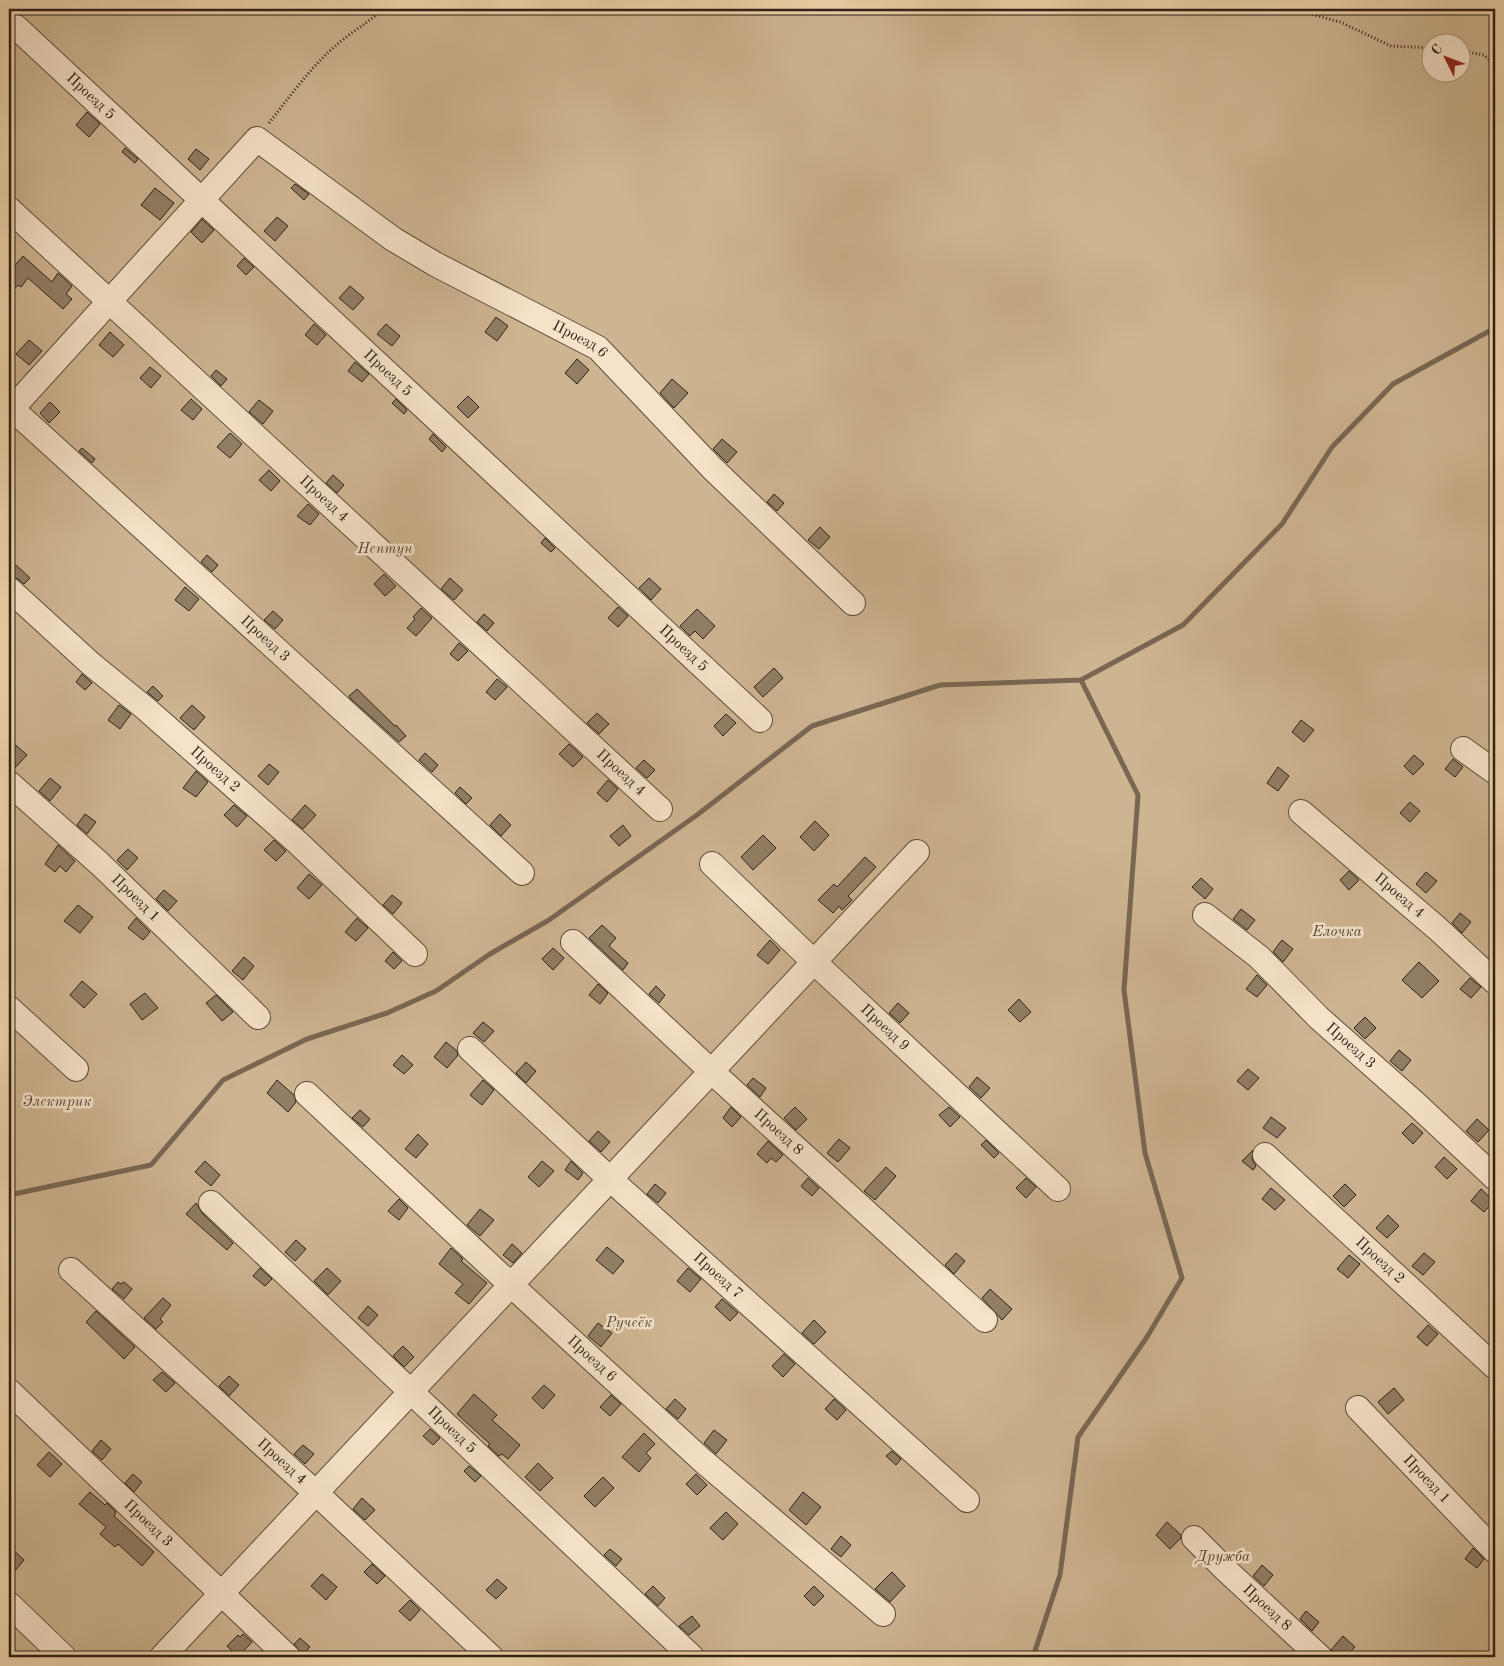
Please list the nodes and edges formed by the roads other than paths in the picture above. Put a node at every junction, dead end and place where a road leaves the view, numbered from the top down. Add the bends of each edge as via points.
1 (16, 27) dead end
2 (201, 200) junction
3 (9, 208) edge
4 (109, 301) junction
5 (10, 409) edge
6 (9, 590) edge
7 (854, 603) dead end
8 (760, 720) dead end
9 (1463, 749) dead end
10 (1495, 772) edge
11 (9, 783) edge
12 (660, 809) dead end
13 (1301, 812) dead end
14 (917, 852) dead end
15 (712, 864) dead end
16 (522, 874) dead end
17 (1205, 915) dead end
18 (573, 942) dead end
19 (415, 954) dead end
20 (814, 962) junction
21 (1495, 982) edge
22 (9, 1008) edge
23 (258, 1017) dead end
24 (470, 1049) dead end
25 (76, 1069) dead end
26 (711, 1071) junction
27 (308, 1094) dead end
28 (1265, 1155) dead end
29 (1495, 1178) edge
30 (610, 1179) junction
31 (1058, 1189) dead end
32 (211, 1203) dead end
33 (71, 1270) dead end
34 (511, 1285) junction
35 (985, 1320) dead end
36 (1495, 1367) edge
37 (9, 1391) edge
38 (411, 1392) junction
39 (1358, 1408) dead end
40 (316, 1493) junction
41 (967, 1500) dead end
42 (1194, 1538) dead end
43 (1495, 1551) edge
44 (221, 1594) junction
45 (9, 1604) edge
46 (883, 1614) dead end
47 (64, 1657) edge
48 (162, 1657) edge
49 (288, 1657) edge
50 (491, 1657) edge
51 (692, 1657) edge
52 (1320, 1657) edge

1 - 2 street, Проезд 5
2 - 4 street
2 - 7 street, Проезд 6 via 256,139 393,239 598,348 713,469
2 - 8 street, Проезд 5
3 - 4 street, Проезд 4
4 - 5 street
4 - 12 street, Проезд 4
5 - 16 street, Проезд 3
6 - 19 street, Проезд 2 via 297,842
9 - 10 street
11 - 23 street, Проезд 1 via 100,864
13 - 21 street, Проезд 4
14 - 20 street
15 - 20 street, Проезд 9
17 - 29 street, Проезд 3 via 1259,957 1320,1018
18 - 26 street, Проезд 8
20 - 26 street
20 - 31 street, Проезд 9
22 - 25 street
24 - 30 street, Проезд 7
26 - 30 street
26 - 35 street, Проезд 8
27 - 34 street, Проезд 6
28 - 36 street, Проезд 2
30 - 34 street
30 - 41 street, Проезд 7
32 - 38 street, Проезд 5
33 - 40 street, Проезд 4
34 - 38 street
34 - 46 street, Проезд 6 via 703,1461
37 - 44 street, Проезд 3
38 - 40 street
38 - 51 street, Проезд 5
39 - 43 street, Проезд 1
40 - 44 street
40 - 50 street, Проезд 4
42 - 52 street, Проезд 8
44 - 48 street
44 - 49 street, Проезд 3
45 - 47 street

